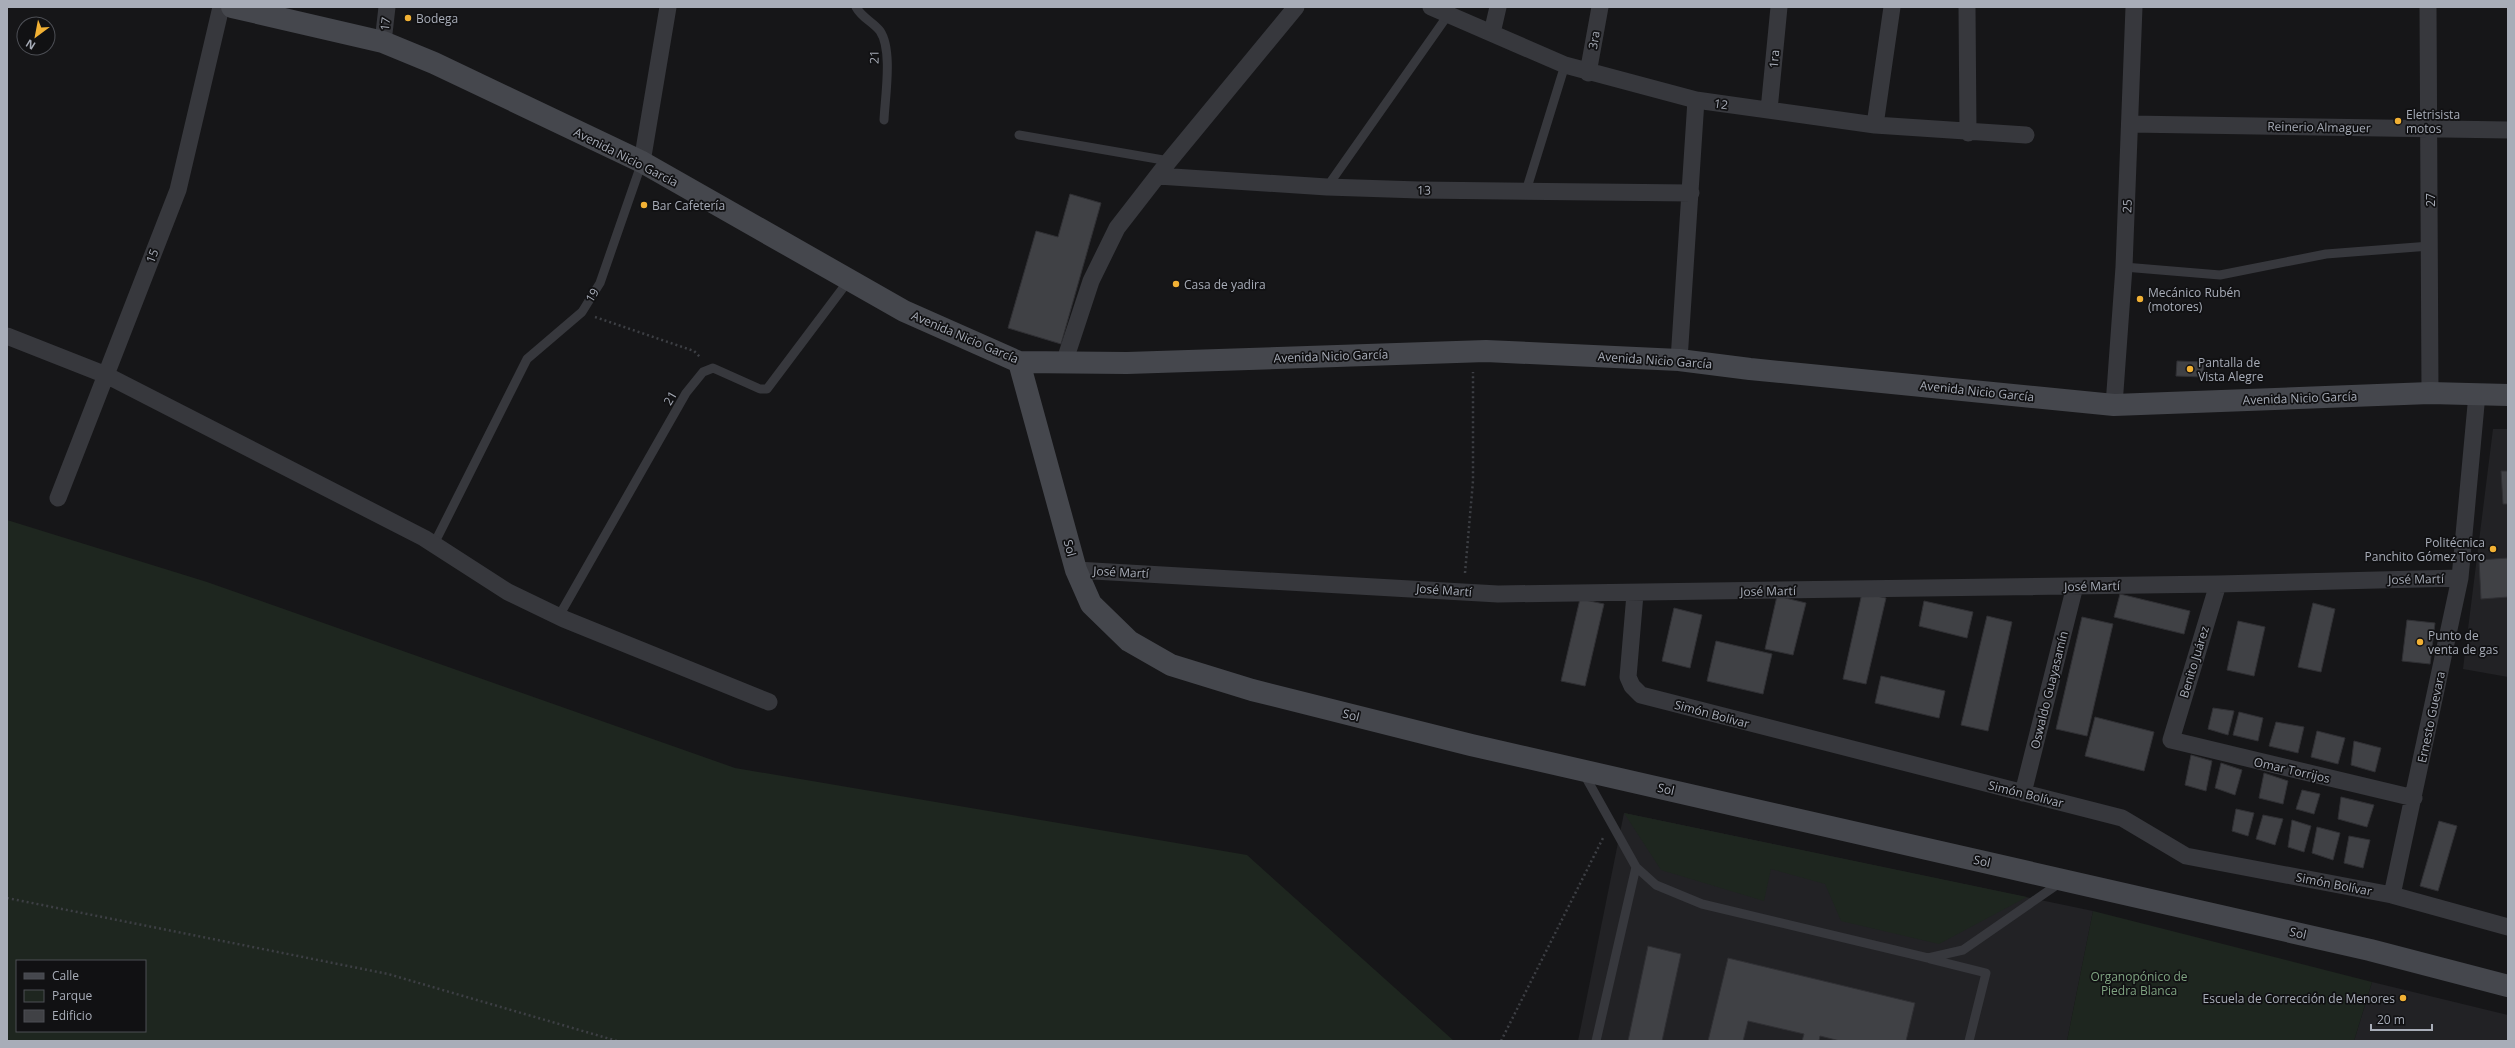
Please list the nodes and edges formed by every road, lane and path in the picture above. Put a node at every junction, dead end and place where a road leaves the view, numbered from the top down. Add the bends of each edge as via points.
1 (221, 7) edge
2 (232, 7) edge
3 (388, 7) edge
4 (668, 7) edge
5 (856, 7) edge
6 (1296, 7) edge
7 (1431, 7) edge
8 (1498, 7) edge
9 (1600, 7) edge
10 (1779, 7) edge
11 (1892, 7) edge
12 (1966, 7) edge
13 (2134, 7) edge
14 (2428, 7) edge
15 (1448, 15) junction
16 (1492, 33) junction
17 (383, 42) junction
18 (1565, 65) junction
19 (1588, 73) junction
20 (1696, 100) junction
21 (1769, 110) junction
22 (884, 120) dead end
23 (2130, 124) junction
24 (1875, 125) junction
25 (2430, 128) junction
26 (2508, 130) edge
27 (1968, 133) junction
28 (1019, 135) dead end
29 (2026, 135) dead end
30 (1169, 161) junction
31 (642, 162) junction
32 (1158, 176) junction
33 (1327, 187) junction
34 (1526, 191) junction
35 (1691, 193) junction
36 (2430, 246) junction
37 (2124, 267) junction
38 (849, 280) junction
39 (582, 312) junction
40 (7, 336) edge
41 (1472, 351) junction
42 (1679, 360) junction
43 (1019, 362) junction
44 (1064, 363) junction
45 (713, 368) junction
46 (106, 375) junction
47 (2430, 393) junction
48 (2477, 394) junction
49 (2508, 395) edge
50 (2114, 405) junction
51 (58, 498) dead end
52 (434, 544) junction
53 (1076, 570) junction
54 (2460, 578) junction
55 (2218, 584) junction
56 (2075, 586) junction
57 (1464, 591) junction
58 (1635, 594) junction
59 (558, 616) junction
60 (769, 702) dead end
61 (2171, 740) joint
62 (1581, 769) junction
63 (2023, 793) junction
64 (2414, 798) junction
65 (1611, 822) junction
66 (1636, 867) junction
67 (2064, 880) junction
68 (2392, 895) junction
69 (7, 898) edge
70 (2508, 927) edge
71 (1928, 958) junction
72 (2508, 986) edge
73 (617, 1041) edge
74 (1501, 1041) edge
75 (1596, 1041) edge
76 (1969, 1041) edge

1 - 46 street, 15 via 178,190
2 - 17 street, Avenida Nicio García
3 - 17 street, 17
4 - 31 street, 19
5 - 22 lane, 21 via 860,15 879,30 887,45
6 - 30 street
7 - 15 street, 12
8 - 16 street
9 - 19 street, 3ra
10 - 21 street, 1ra
11 - 24 street
12 - 27 street
13 - 23 street, 25
14 - 25 street, 27
15 - 16 street, 12
15 - 33 lane
16 - 18 street, 12
17 - 31 street, Avenida Nicio García via 434,63
18 - 19 street, 12
18 - 34 lane
19 - 20 street, 12
20 - 21 street, 12
20 - 35 street
21 - 24 street, 12
23 - 25 street, Reinerio Almaguer
23 - 37 street, 25
24 - 27 street, 12
25 - 26 street, Reinerio Almaguer
25 - 36 street, 27
27 - 29 street, 12
28 - 30 lane
30 - 32 street
31 - 38 street, Avenida Nicio García
31 - 39 lane, 19 via 600,283
32 - 33 street, 13
32 - 44 street via 1117,228 1091,280
33 - 34 street, 13
34 - 35 street, 13
35 - 42 street
36 - 37 lane via 2326,254 2220,275
36 - 47 street, 27
37 - 50 street, 25
38 - 43 street, Avenida Nicio García via 904,311
38 - 45 lane via 767,389 760,389
39 - 45 path via 694,351
39 - 52 lane, 19 via 527,359
40 - 46 street
41 - 42 street, Avenida Nicio García
41 - 44 street, Avenida Nicio García
41 - 57 path via 1473,481
42 - 50 street, Avenida Nicio García
43 - 44 street, Avenida Nicio García
43 - 53 street, Sol
45 - 59 lane, 21 via 703,372 686,394
46 - 51 street, 15
46 - 52 street
47 - 48 street, Avenida Nicio García
47 - 50 street, Avenida Nicio García
48 - 49 street, Avenida Nicio García
48 - 54 street, Ernesto Guevara
52 - 59 street via 508,592
53 - 57 street, José Martí
53 - 62 street, Sol via 1091,604 1129,641 1172,665 1252,690 1471,745
54 - 55 street, José Martí
54 - 64 street, Ernesto Guevara
55 - 56 street, José Martí
55 - 61 street, Benito Juárez
56 - 58 street, José Martí
56 - 63 street, Oswaldo Guayasamín
57 - 58 street, José Martí via 1498,594
58 - 63 street, Simón Bolívar via 1628,677 1632,686 1641,695
59 - 60 street
61 - 64 street, Omar Torrijos
62 - 65 lane
62 - 67 street, Sol
63 - 68 street, Simón Bolívar via 2122,818 2186,856
64 - 68 street, Ernesto Guevara
65 - 66 lane
65 - 74 path
66 - 71 lane via 1656,885 1702,904
66 - 75 lane
67 - 71 lane via 1964,950
67 - 72 street, Sol via 2370,950
68 - 70 street, Simón Bolívar
69 - 73 path via 388,974
71 - 76 lane via 1986,973

